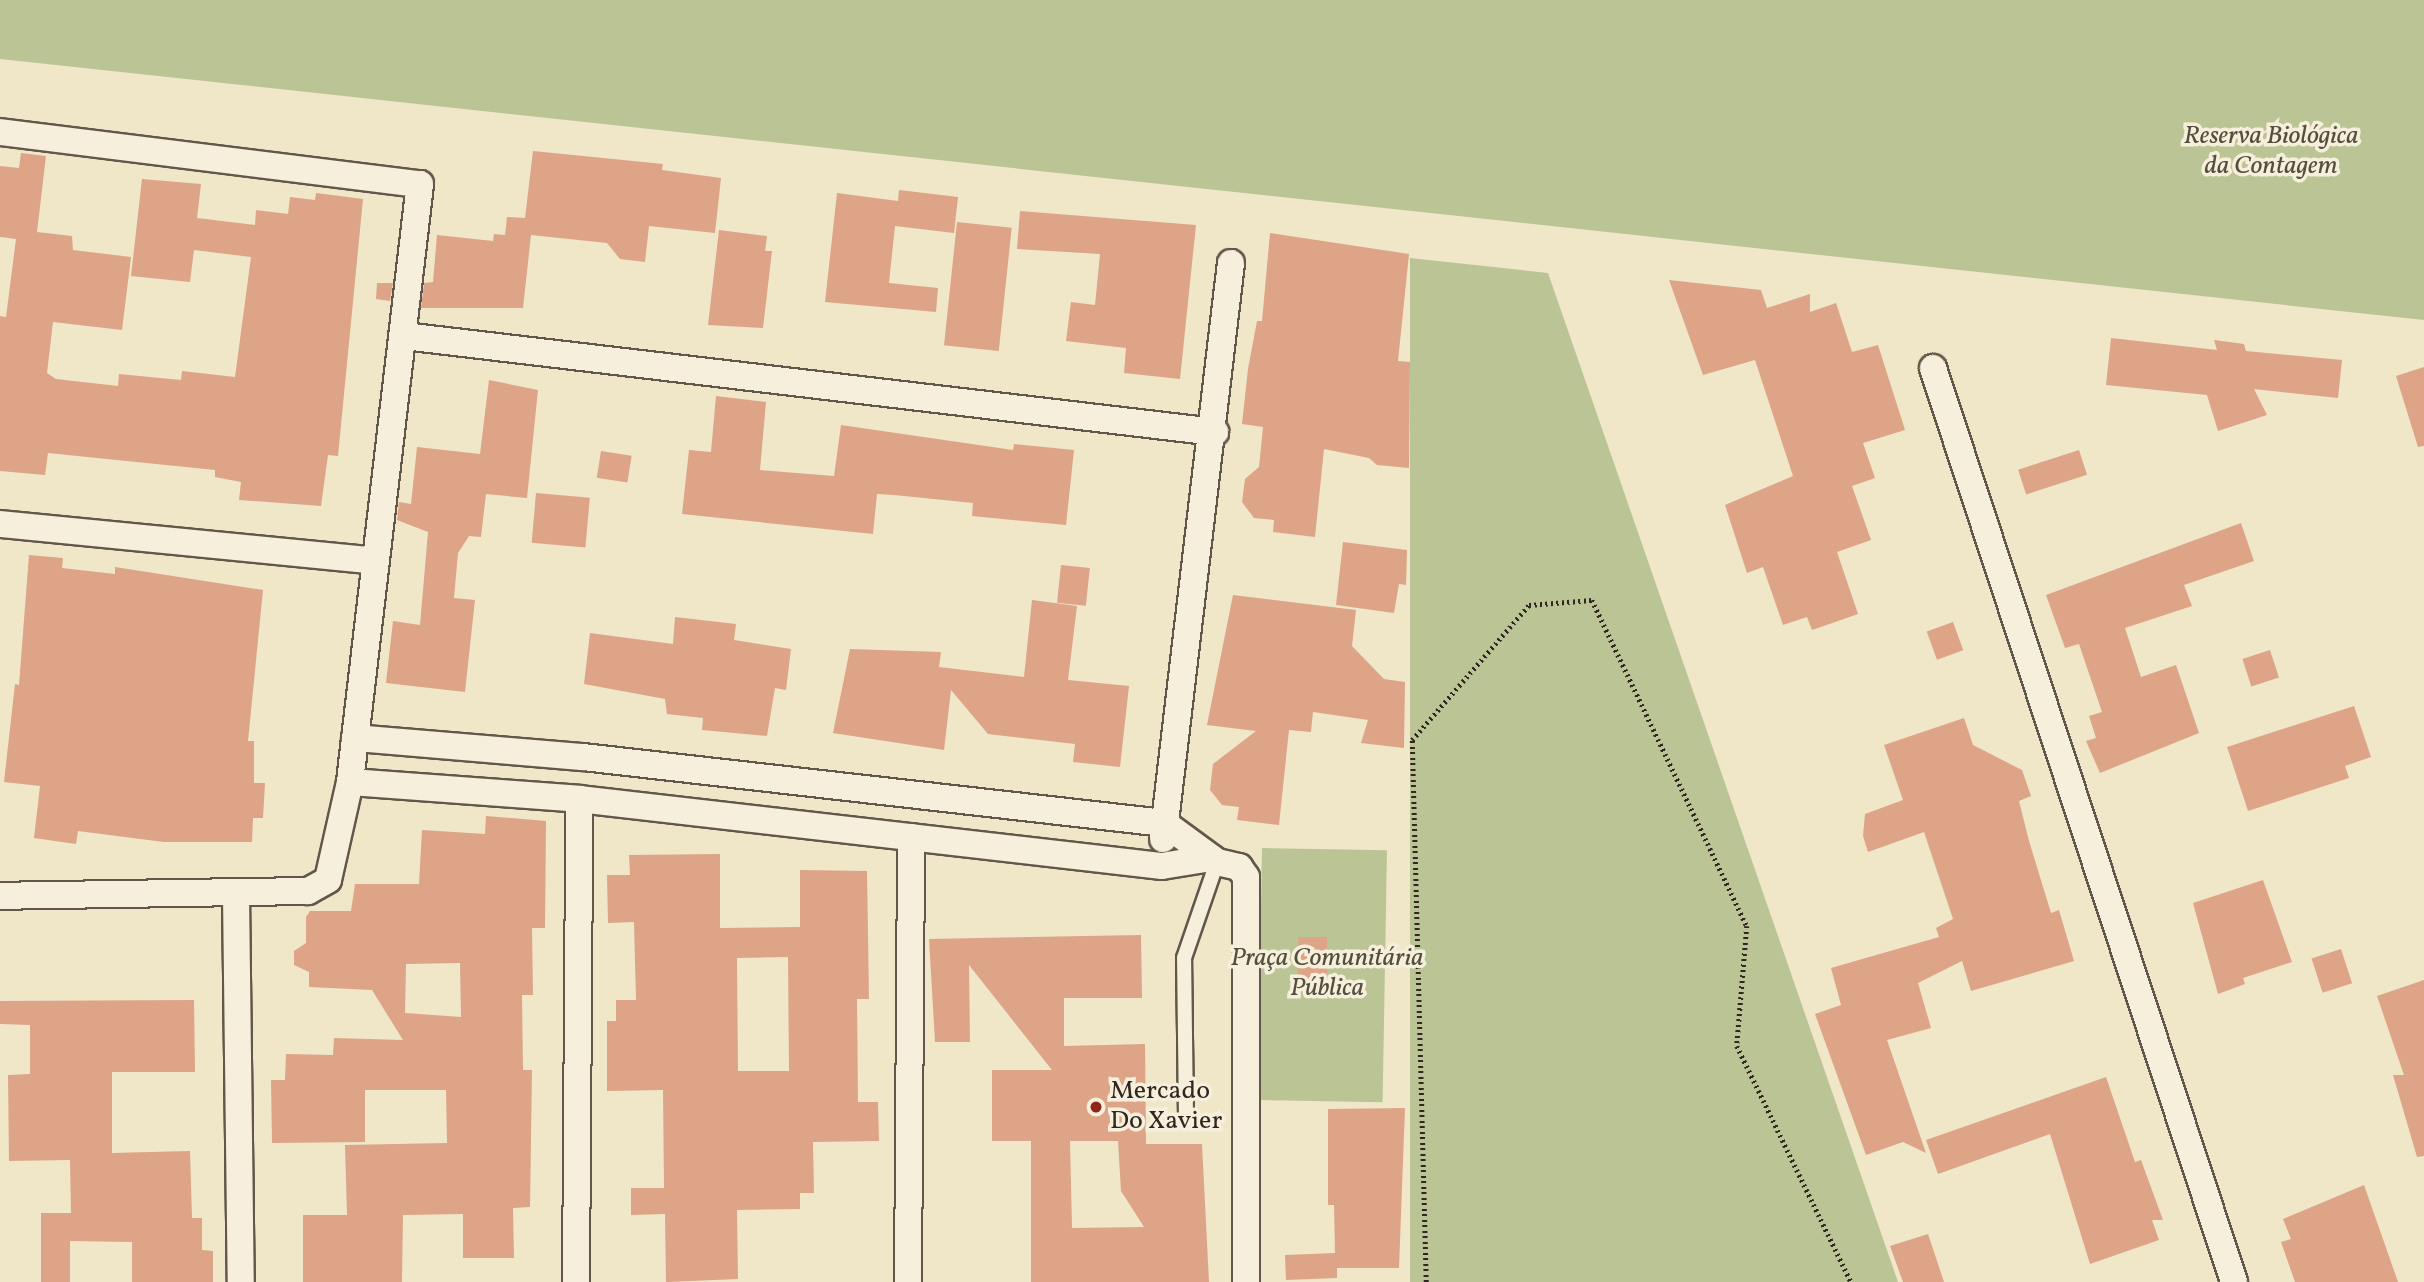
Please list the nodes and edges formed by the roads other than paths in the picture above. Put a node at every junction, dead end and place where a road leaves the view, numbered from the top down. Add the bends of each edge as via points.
1 (0, 132) edge
2 (1231, 263) dead end
3 (404, 336) junction
4 (1933, 368) dead end
5 (1215, 432) junction
6 (0, 524) edge
7 (375, 561) junction
8 (355, 738) junction
9 (711, 771) junction
10 (350, 782) junction
11 (579, 799) junction
12 (708, 814) junction
13 (1164, 823) junction
14 (911, 837) junction
15 (1214, 860) junction
16 (1162, 866) junction
17 (236, 894) junction
18 (0, 896) edge
19 (1186, 1116) dead end
20 (241, 1282) edge
21 (576, 1282) edge
22 (908, 1282) edge
23 (1246, 1282) edge
24 (2234, 1282) edge

1 - 3 street via 420,184
2 - 5 street
3 - 5 street
3 - 7 street
4 - 24 street
5 - 13 street
6 - 7 street
7 - 8 street
8 - 9 street
8 - 10 street
9 - 12 street
9 - 13 street
10 - 11 street
10 - 17 street via 328,880 308,891
11 - 12 street
11 - 21 street
12 - 14 street
13 - 15 street
13 - 16 street
14 - 16 street
14 - 22 street
15 - 16 street
15 - 19 lane via 1185,958
15 - 23 street via 1239,867 1246,877
17 - 18 street
17 - 20 street

